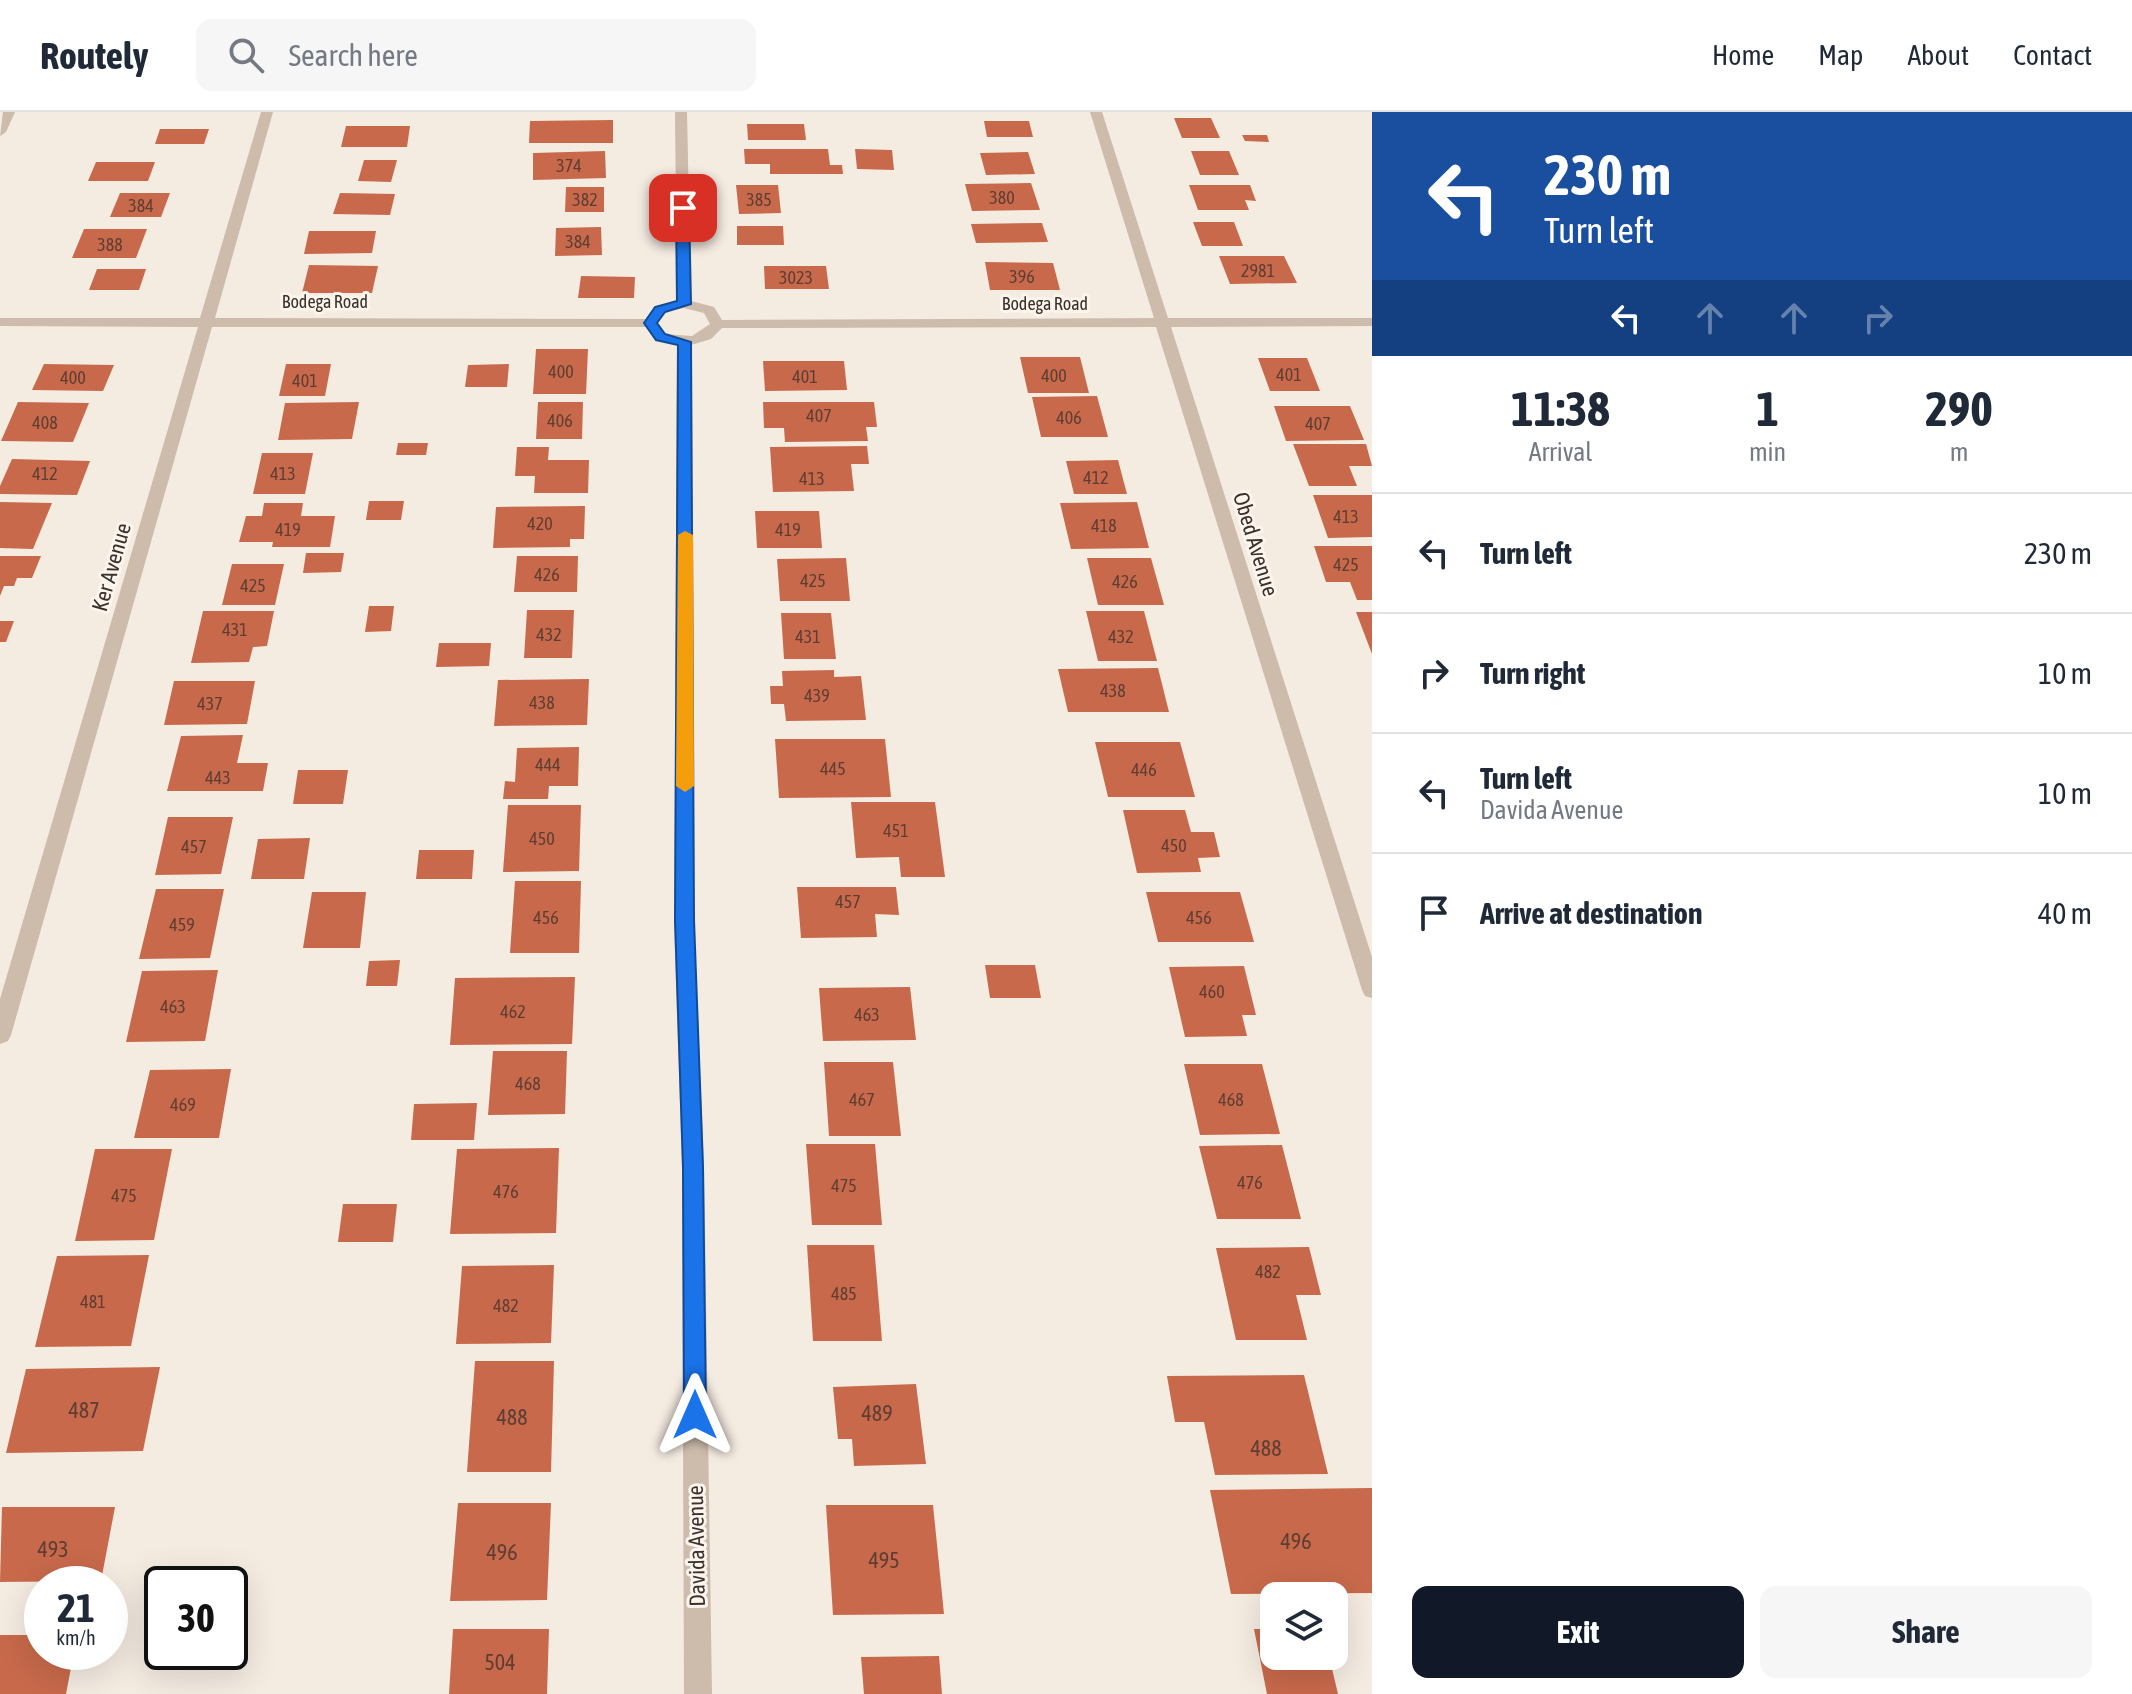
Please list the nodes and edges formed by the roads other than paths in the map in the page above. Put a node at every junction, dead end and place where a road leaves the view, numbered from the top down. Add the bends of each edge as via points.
1 (9, 112) edge
2 (267, 112) edge
3 (681, 112) edge
4 (1096, 112) edge
5 (0, 132) edge
6 (684, 304) junction
7 (209, 320) junction
8 (0, 322) edge
9 (1163, 322) junction
10 (1372, 322) edge
11 (650, 323) junction
12 (718, 324) junction
13 (684, 342) junction
14 (1372, 990) edge
15 (0, 1035) edge
16 (698, 1694) edge

1 - 5 street
2 - 7 street, Ker Avenue
3 - 6 street
4 - 9 street, Obed Avenue
6 - 11 street via 660,309
6 - 12 street via 709,310
7 - 8 street, Bodega Road
7 - 11 street, Bodega Road
7 - 15 street, Ker Avenue
9 - 10 street, Bodega Road
9 - 12 street, Bodega Road
9 - 14 street, Obed Avenue
11 - 13 street via 660,337
12 - 13 street via 708,337
13 - 16 street, Davida Avenue via 684,920 693,1167

